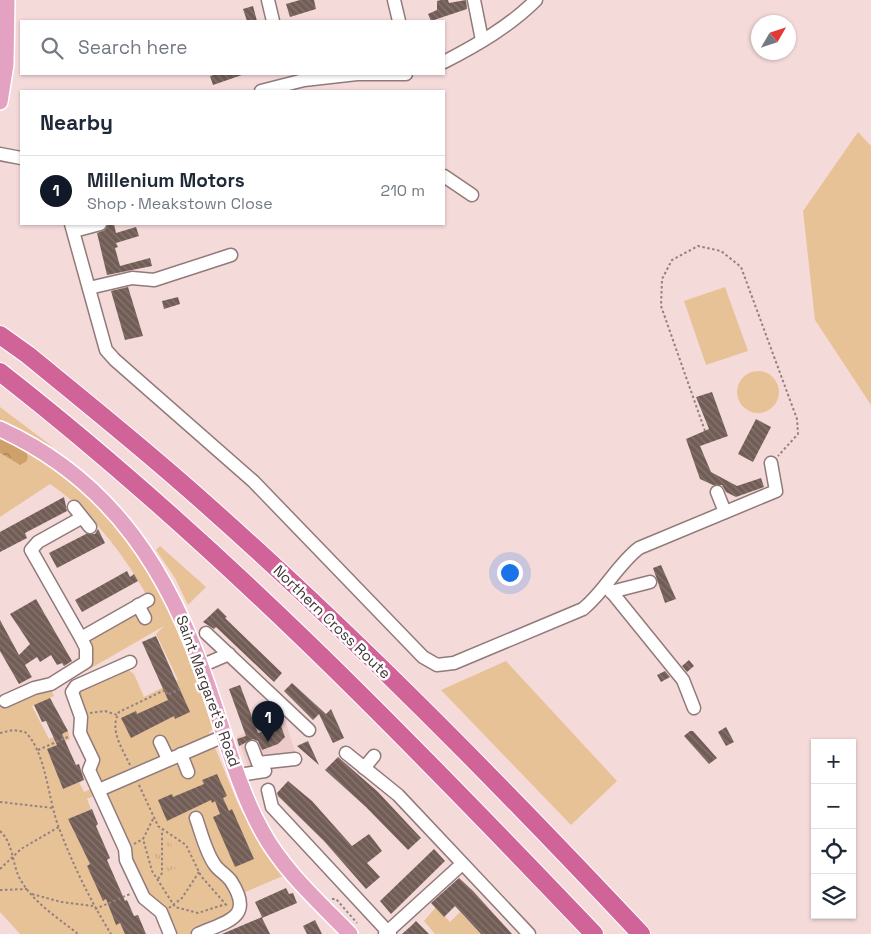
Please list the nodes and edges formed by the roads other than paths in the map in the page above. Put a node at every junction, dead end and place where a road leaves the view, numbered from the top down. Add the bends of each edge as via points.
1 (7, 0) edge
2 (268, 0) edge
3 (394, 0) edge
4 (474, 0) edge
5 (530, 3) edge
6 (273, 20) edge
7 (399, 20) edge
8 (482, 40) junction
9 (445, 61) edge
10 (348, 75) edge
11 (274, 86) edge
12 (0, 102) edge
13 (0, 154) edge
14 (20, 158) edge
15 (445, 177) edge
16 (472, 195) dead end
17 (93, 225) edge
18 (72, 228) edge
19 (231, 255) dead end
20 (89, 288) junction
21 (0, 335) edge
22 (0, 372) edge
23 (0, 429) edge
24 (772, 463) road end
25 (717, 492) dead end
26 (725, 512) junction
27 (81, 518) dead end
28 (650, 582) dead end
29 (609, 588) junction
30 (144, 618) dead end
31 (206, 634) dead end
32 (81, 638) junction
33 (229, 654) junction
34 (130, 662) dead end
35 (201, 666) junction
36 (2, 701) edge
37 (694, 708) dead end
38 (309, 730) dead end
39 (224, 736) junction
40 (160, 742) dead end
41 (252, 747) dead end
42 (346, 753) dead end
43 (181, 754) junction
44 (374, 756) dead end
45 (168, 759) junction
46 (295, 760) dead end
47 (364, 768) junction
48 (254, 770) junction
49 (188, 772) dead end
50 (99, 790) junction
51 (268, 790) dead end
52 (196, 818) dead end
53 (462, 864) junction
54 (219, 930) edge
55 (388, 933) edge
56 (170, 934) edge
57 (198, 934) edge
58 (350, 934) edge
59 (529, 934) edge
60 (594, 934) edge
61 (641, 934) edge

1 - 12 main road via 6,64
2 - 6 street
3 - 7 street
4 - 8 street
5 - 8 street via 520,17
8 - 9 street
10 - 11 street
13 - 14 street
15 - 16 street
17 - 18 street
18 - 20 street
19 - 20 street via 154,280 132,278
20 - 29 street via 106,350 253,481 423,657 437,665 454,663 583,609
21 - 61 highway, Northern Cross Route via 191,491 333,621 540,827
22 - 60 highway, Northern Cross Route via 169,513 307,641
23 - 35 main road, Saint Margaret's Road via 50,457 115,513 153,561 178,607
24 - 26 street via 776,491
25 - 26 street
26 - 29 street via 639,548 625,558
27 - 32 street via 38,542 31,550 61,594
28 - 29 street
29 - 37 street via 683,680
30 - 32 street via 143,602
31 - 33 street
32 - 36 street via 86,648 86,662 51,684
33 - 35 street
33 - 38 street
34 - 50 street via 76,686 72,692 81,717 80,733 92,760 89,770
35 - 39 main road, Saint Margaret's Road
39 - 43 street
39 - 48 main road, Saint Margaret's Road
40 - 45 street
41 - 48 street
42 - 47 street
43 - 45 street
43 - 49 street
44 - 47 street
45 - 50 street
46 - 48 street
47 - 53 street via 398,795
48 - 58 main road, Saint Margaret's Road via 262,831 276,853
50 - 56 street via 140,890 144,898 161,912
51 - 55 street via 272,807
52 - 54 street via 214,864 230,880 242,903 241,911
53 - 55 street
53 - 59 street
54 - 57 street

